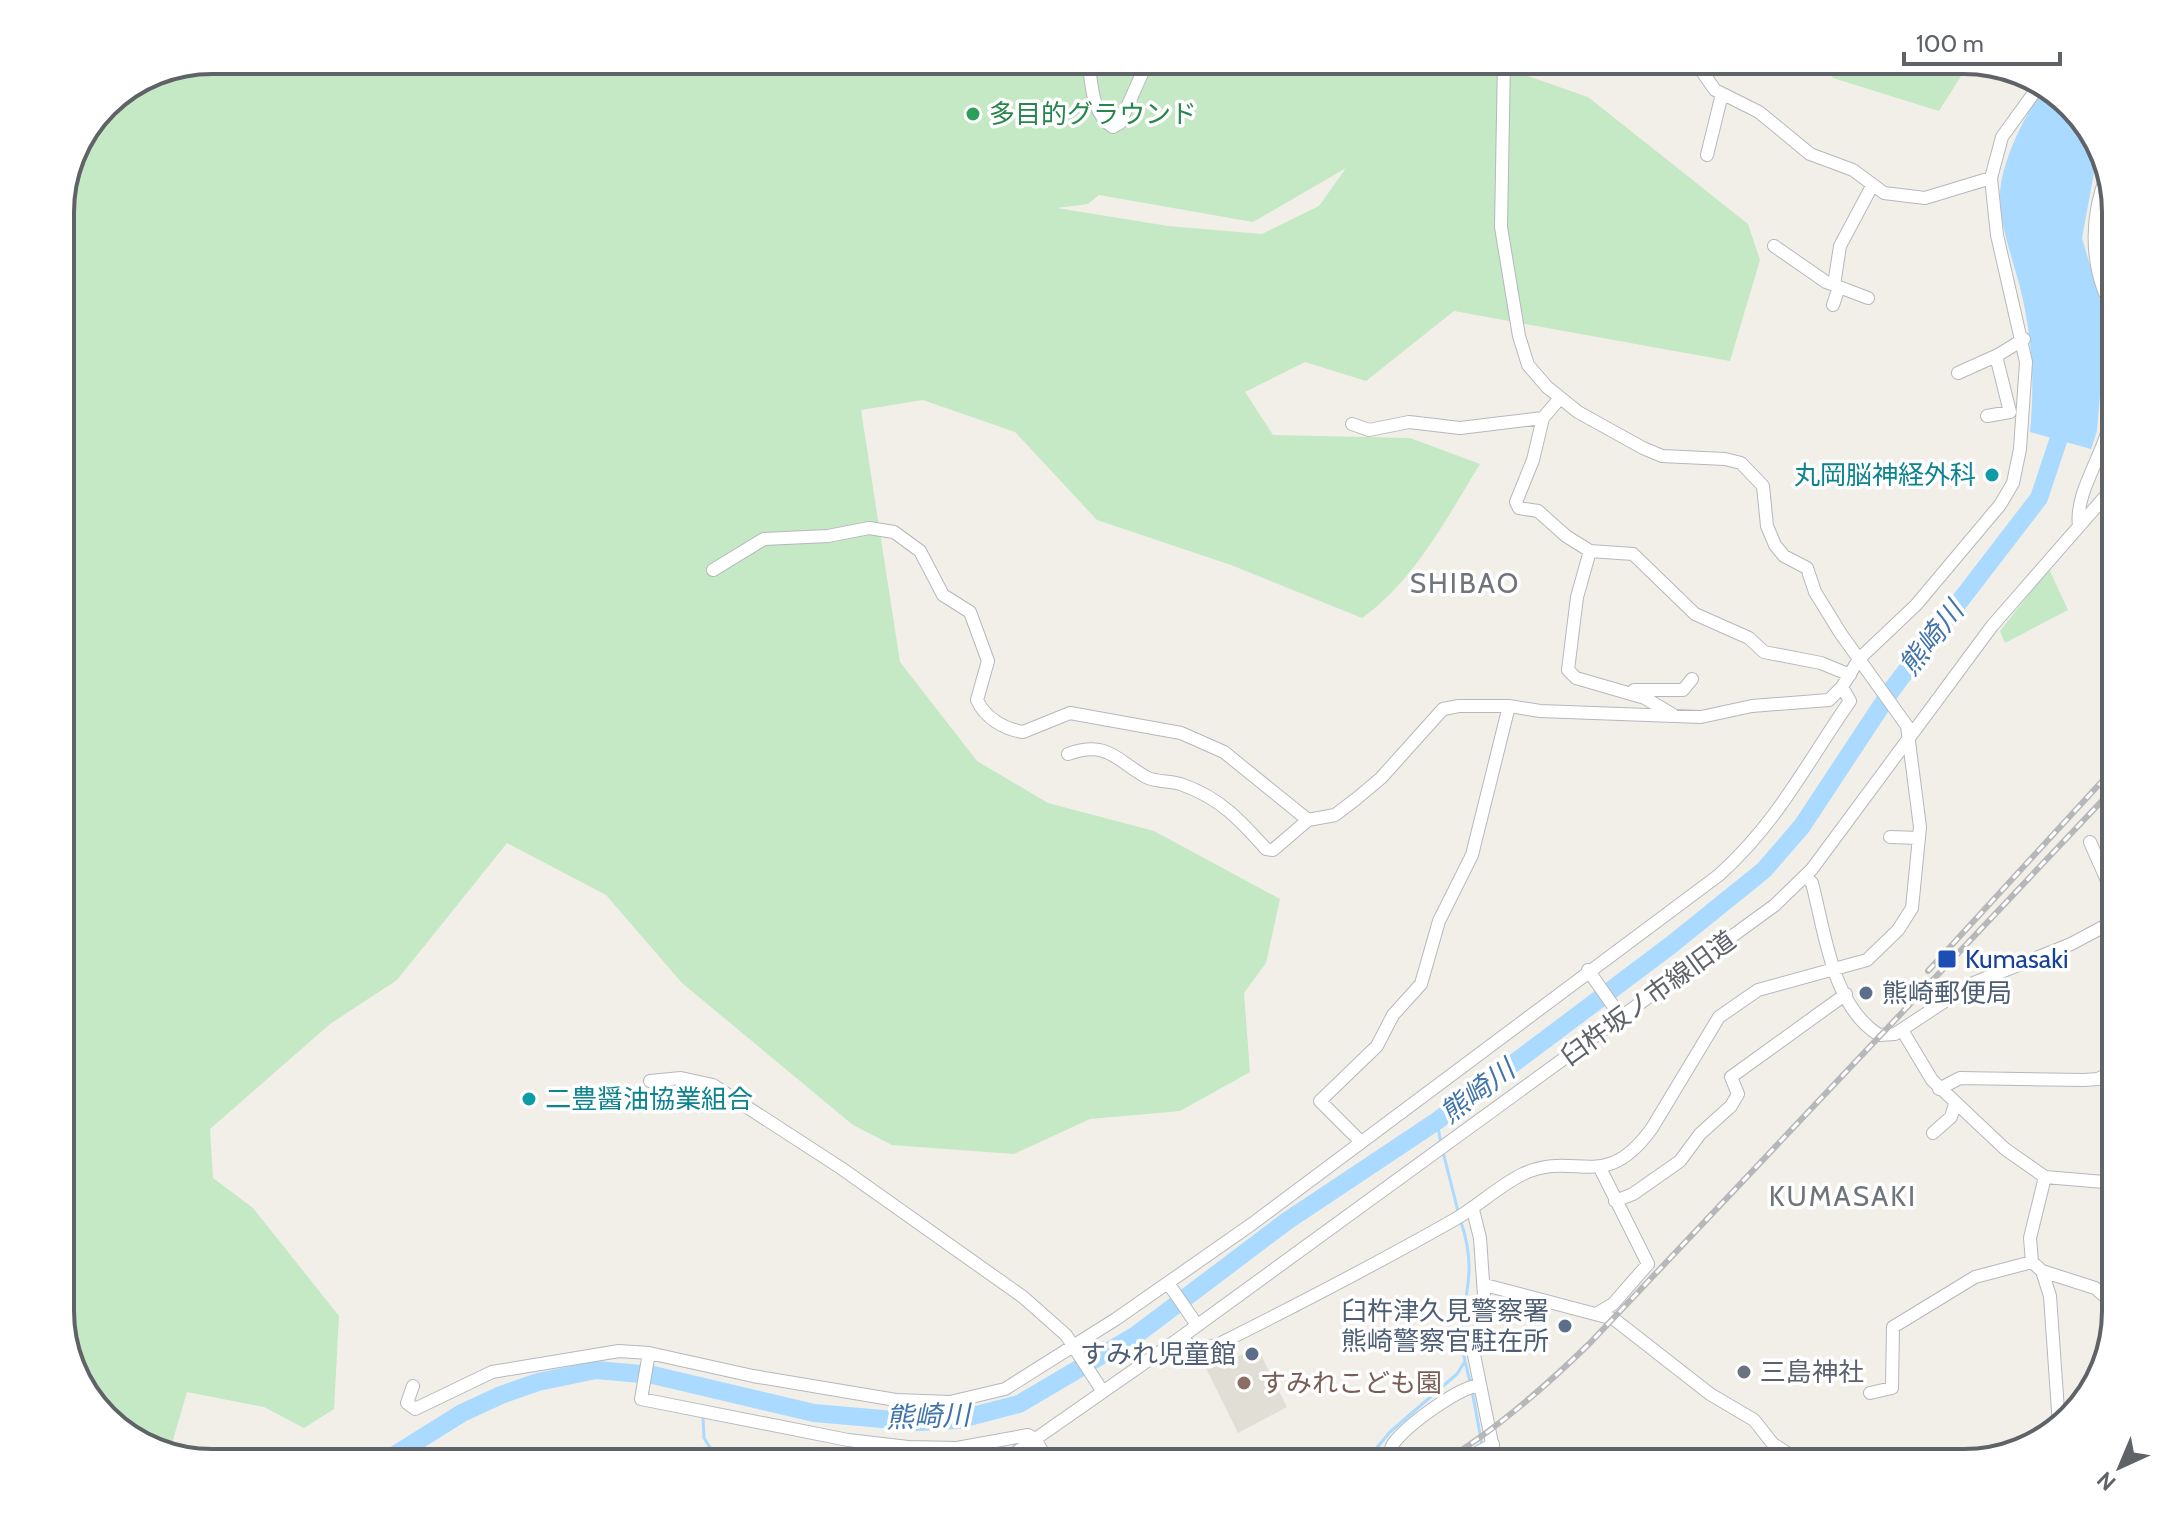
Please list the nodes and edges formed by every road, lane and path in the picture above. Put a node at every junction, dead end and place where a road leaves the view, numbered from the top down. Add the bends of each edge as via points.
1 (1091, 74) edge
2 (1142, 74) edge
3 (1504, 74) edge
4 (1702, 74) edge
5 (1722, 94) junction
6 (2035, 94) edge
7 (1707, 155) dead end
8 (1991, 178) junction
9 (1872, 186) junction
10 (2100, 194) edge
11 (1774, 246) dead end
12 (2102, 283) edge
13 (1837, 286) junction
14 (1868, 298) dead end
15 (1833, 305) dead end
16 (2024, 339) junction
17 (1996, 356) junction
18 (1958, 373) dead end
19 (1560, 398) junction
20 (1987, 416) dead end
21 (1543, 418) junction
22 (1352, 424) dead end
23 (2102, 444) edge
24 (2102, 500) edge
25 (2079, 526) junction
26 (1590, 551) junction
27 (713, 570) dead end
28 (1859, 659) junction
29 (1850, 675) junction
30 (1692, 679) dead end
31 (1842, 687) junction
32 (1623, 691) junction
33 (1509, 706) junction
34 (1673, 715) junction
35 (1908, 732) junction
36 (1068, 754) dead end
37 (1308, 820) junction
38 (1890, 837) dead end
39 (1916, 838) junction
40 (2090, 842) dead end
41 (2100, 864) joint
42 (2102, 869) edge
43 (1805, 876) junction
44 (2102, 927) edge
45 (1589, 971) junction
46 (1834, 971) junction
47 (1846, 994) junction
48 (1619, 1014) junction
49 (1902, 1030) junction
50 (2102, 1077) edge
51 (650, 1081) dead end
52 (1939, 1089) junction
53 (1955, 1104) junction
54 (1933, 1133) dead end
55 (1361, 1142) junction
56 (1600, 1168) junction
57 (2045, 1177) junction
58 (2102, 1182) edge
59 (1615, 1201) junction
60 (1470, 1211) junction
61 (2037, 1267) junction
62 (1169, 1284) junction
63 (1485, 1285) junction
64 (2102, 1294) edge
65 (1598, 1313) junction
66 (1195, 1321) junction
67 (1180, 1338) junction
68 (1073, 1345) junction
69 (649, 1354) junction
70 (413, 1386) dead end
71 (1474, 1386) junction
72 (1100, 1387) junction
73 (1870, 1393) dead end
74 (2058, 1412) edge
75 (1035, 1439) junction
76 (1486, 1447) joint
77 (1021, 1449) edge
78 (1041, 1449) edge
79 (1390, 1449) edge
80 (1483, 1449) edge
81 (1781, 1449) edge

1 - 2 street via 1097,108 1113,127 1120,123
3 - 19 street via 1501,190 1507,265 1524,355 1535,375
4 - 5 street
5 - 7 street
5 - 9 street via 1759,112 1802,149 1853,170
6 - 8 street via 2002,137
8 - 9 street via 1914,199
8 - 16 street via 1997,235
9 - 13 street via 1840,246
10 - 12 street via 2095,228
11 - 13 street
13 - 14 street
13 - 15 street
16 - 17 street
16 - 28 street via 2026,379 2013,483 1916,605
17 - 18 street
17 - 20 street via 2010,412
19 - 21 street
19 - 28 street via 1662,456 1725,459 1756,475 1775,545 1807,568 1815,592
21 - 22 street via 1460,428 1409,422 1369,430
21 - 26 street via 1516,505 1538,511
23 - 25 street via 2077,511
24 - 25 street, 臼杵坂ノ市線旧道
25 - 35 street, 臼杵坂ノ市線旧道
26 - 29 street via 1633,554 1695,614 1749,638 1767,654 1821,663
26 - 32 street via 1567,664 1576,678
27 - 37 street via 764,539 869,528 894,532 920,551 943,595 970,612 988,661 977,700 999,724 1023,732 1070,713 1181,733 1224,752
28 - 29 street
28 - 35 street
29 - 31 street
30 - 32 street via 1683,690
31 - 34 street via 1829,700 1752,706 1701,717
31 - 45 street via 1850,701 1751,847
32 - 34 street
33 - 34 street
33 - 37 street via 1443,709 1356,799 1335,815
33 - 55 street via 1472,855 1439,921 1421,984 1393,1015 1377,1046 1320,1101
35 - 39 street
35 - 43 street, 臼杵坂ノ市線旧道
36 - 37 street via 1106,751 1148,778 1207,794 1225,805 1266,849 1273,850
38 - 39 street
39 - 46 street via 1914,898 1906,921 1867,960
40 - 41 street
41 - 42 street
43 - 46 street via 1812,883
43 - 48 street, 臼杵坂ノ市線旧道 via 1775,905
44 - 49 street via 1971,984
45 - 48 street
45 - 55 street
46 - 47 street
46 - 56 street via 1758,990 1719,1017 1640,1145
47 - 49 street via 1874,1031 1886,1036
47 - 59 street via 1731,1077 1738,1094 1731,1106 1680,1161
48 - 66 street, 臼杵坂ノ市線旧道 via 1454,1139
49 - 52 street
50 - 52 street via 1960,1078
51 - 68 street via 681,1078 713,1085 745,1104 975,1261
52 - 53 street
53 - 54 street via 1951,1117
53 - 57 street
55 - 62 street
56 - 59 street
56 - 60 street via 1523,1173
57 - 58 street
57 - 61 street via 2030,1238
59 - 65 street via 1648,1264 1613,1304
60 - 63 street
60 - 67 street via 1221,1343 1198,1351
61 - 64 street
61 - 73 street via 1975,1277 1893,1327 1892,1388
61 - 74 street via 2050,1296
62 - 66 street
62 - 68 street
63 - 65 street
63 - 71 street via 1485,1310 1473,1350
65 - 81 street via 1614,1319 1710,1394 1754,1420
66 - 67 street, 臼杵坂ノ市線旧道
67 - 72 street, 臼杵坂ノ市線旧道
68 - 69 street via 1005,1389 934,1403 850,1394
68 - 72 street
69 - 70 street via 598,1352 492,1372 415,1409 407,1403
69 - 75 street via 641,1399 908,1447 957,1448 1028,1435
71 - 76 street
71 - 79 street via 1403,1434
72 - 75 street, 臼杵坂ノ市線旧道
75 - 77 street, 臼杵坂ノ市線旧道
75 - 78 street
76 - 80 street

